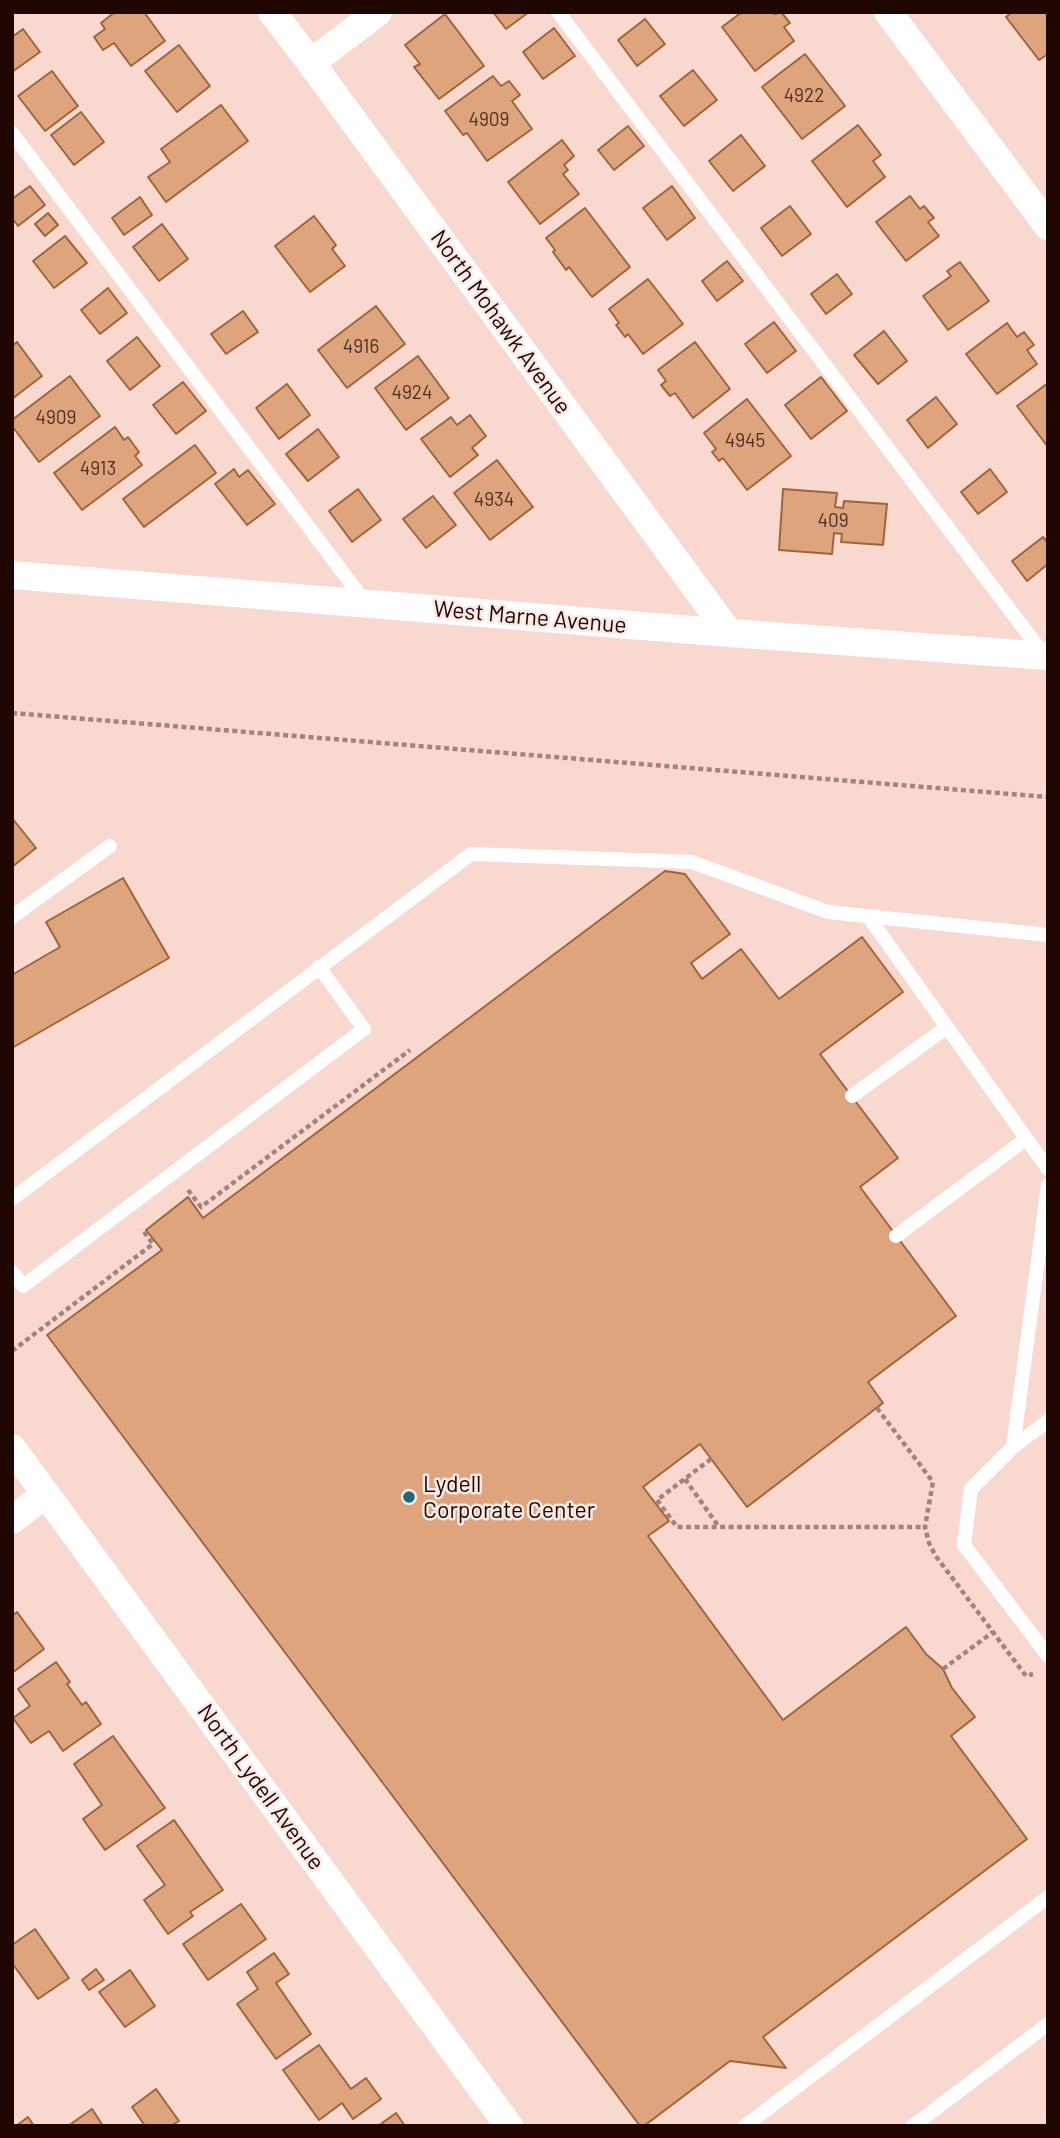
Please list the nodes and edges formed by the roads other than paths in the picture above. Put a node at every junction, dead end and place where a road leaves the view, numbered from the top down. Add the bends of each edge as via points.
1 (272, 12) edge
2 (378, 12) edge
3 (558, 12) edge
4 (888, 12) edge
5 (311, 63) junction
6 (12, 133) edge
7 (1048, 226) edge
8 (12, 574) edge
9 (366, 603) junction
10 (729, 633) junction
11 (1046, 655) edge
12 (110, 846) dead end
13 (868, 916) junction
14 (12, 917) edge
15 (1048, 934) edge
16 (319, 967) junction
17 (947, 1027) junction
18 (852, 1096) dead end
19 (1027, 1139) junction
20 (1048, 1169) edge
21 (1048, 1185) edge
22 (12, 1199) edge
23 (896, 1236) dead end
24 (12, 1272) edge
25 (1048, 1421) edge
26 (1013, 1447) junction
27 (12, 1448) edge
28 (46, 1494) junction
29 (12, 1520) edge
30 (1048, 1656) edge
31 (1048, 1897) edge
32 (1048, 2024) edge
33 (509, 2126) edge
34 (745, 2126) edge
35 (913, 2126) edge

1 - 5 street, North Mohawk Avenue
2 - 5 street
3 - 11 lane
4 - 7 street
5 - 10 street, North Mohawk Avenue
6 - 9 lane
8 - 9 street, West Marne Avenue
9 - 10 street, West Marne Avenue
10 - 11 street, West Marne Avenue
12 - 14 lane
13 - 15 lane
13 - 16 lane via 828,912 692,862 471,854
13 - 17 lane
16 - 22 lane
16 - 24 lane via 364,1029 23,1286
17 - 18 lane
17 - 19 lane
19 - 20 lane
19 - 23 lane
21 - 26 lane
25 - 26 lane
26 - 30 lane via 971,1489 964,1545
27 - 28 street, North Lydell Avenue
28 - 29 street
28 - 33 street, North Lydell Avenue
31 - 34 lane
32 - 35 lane

